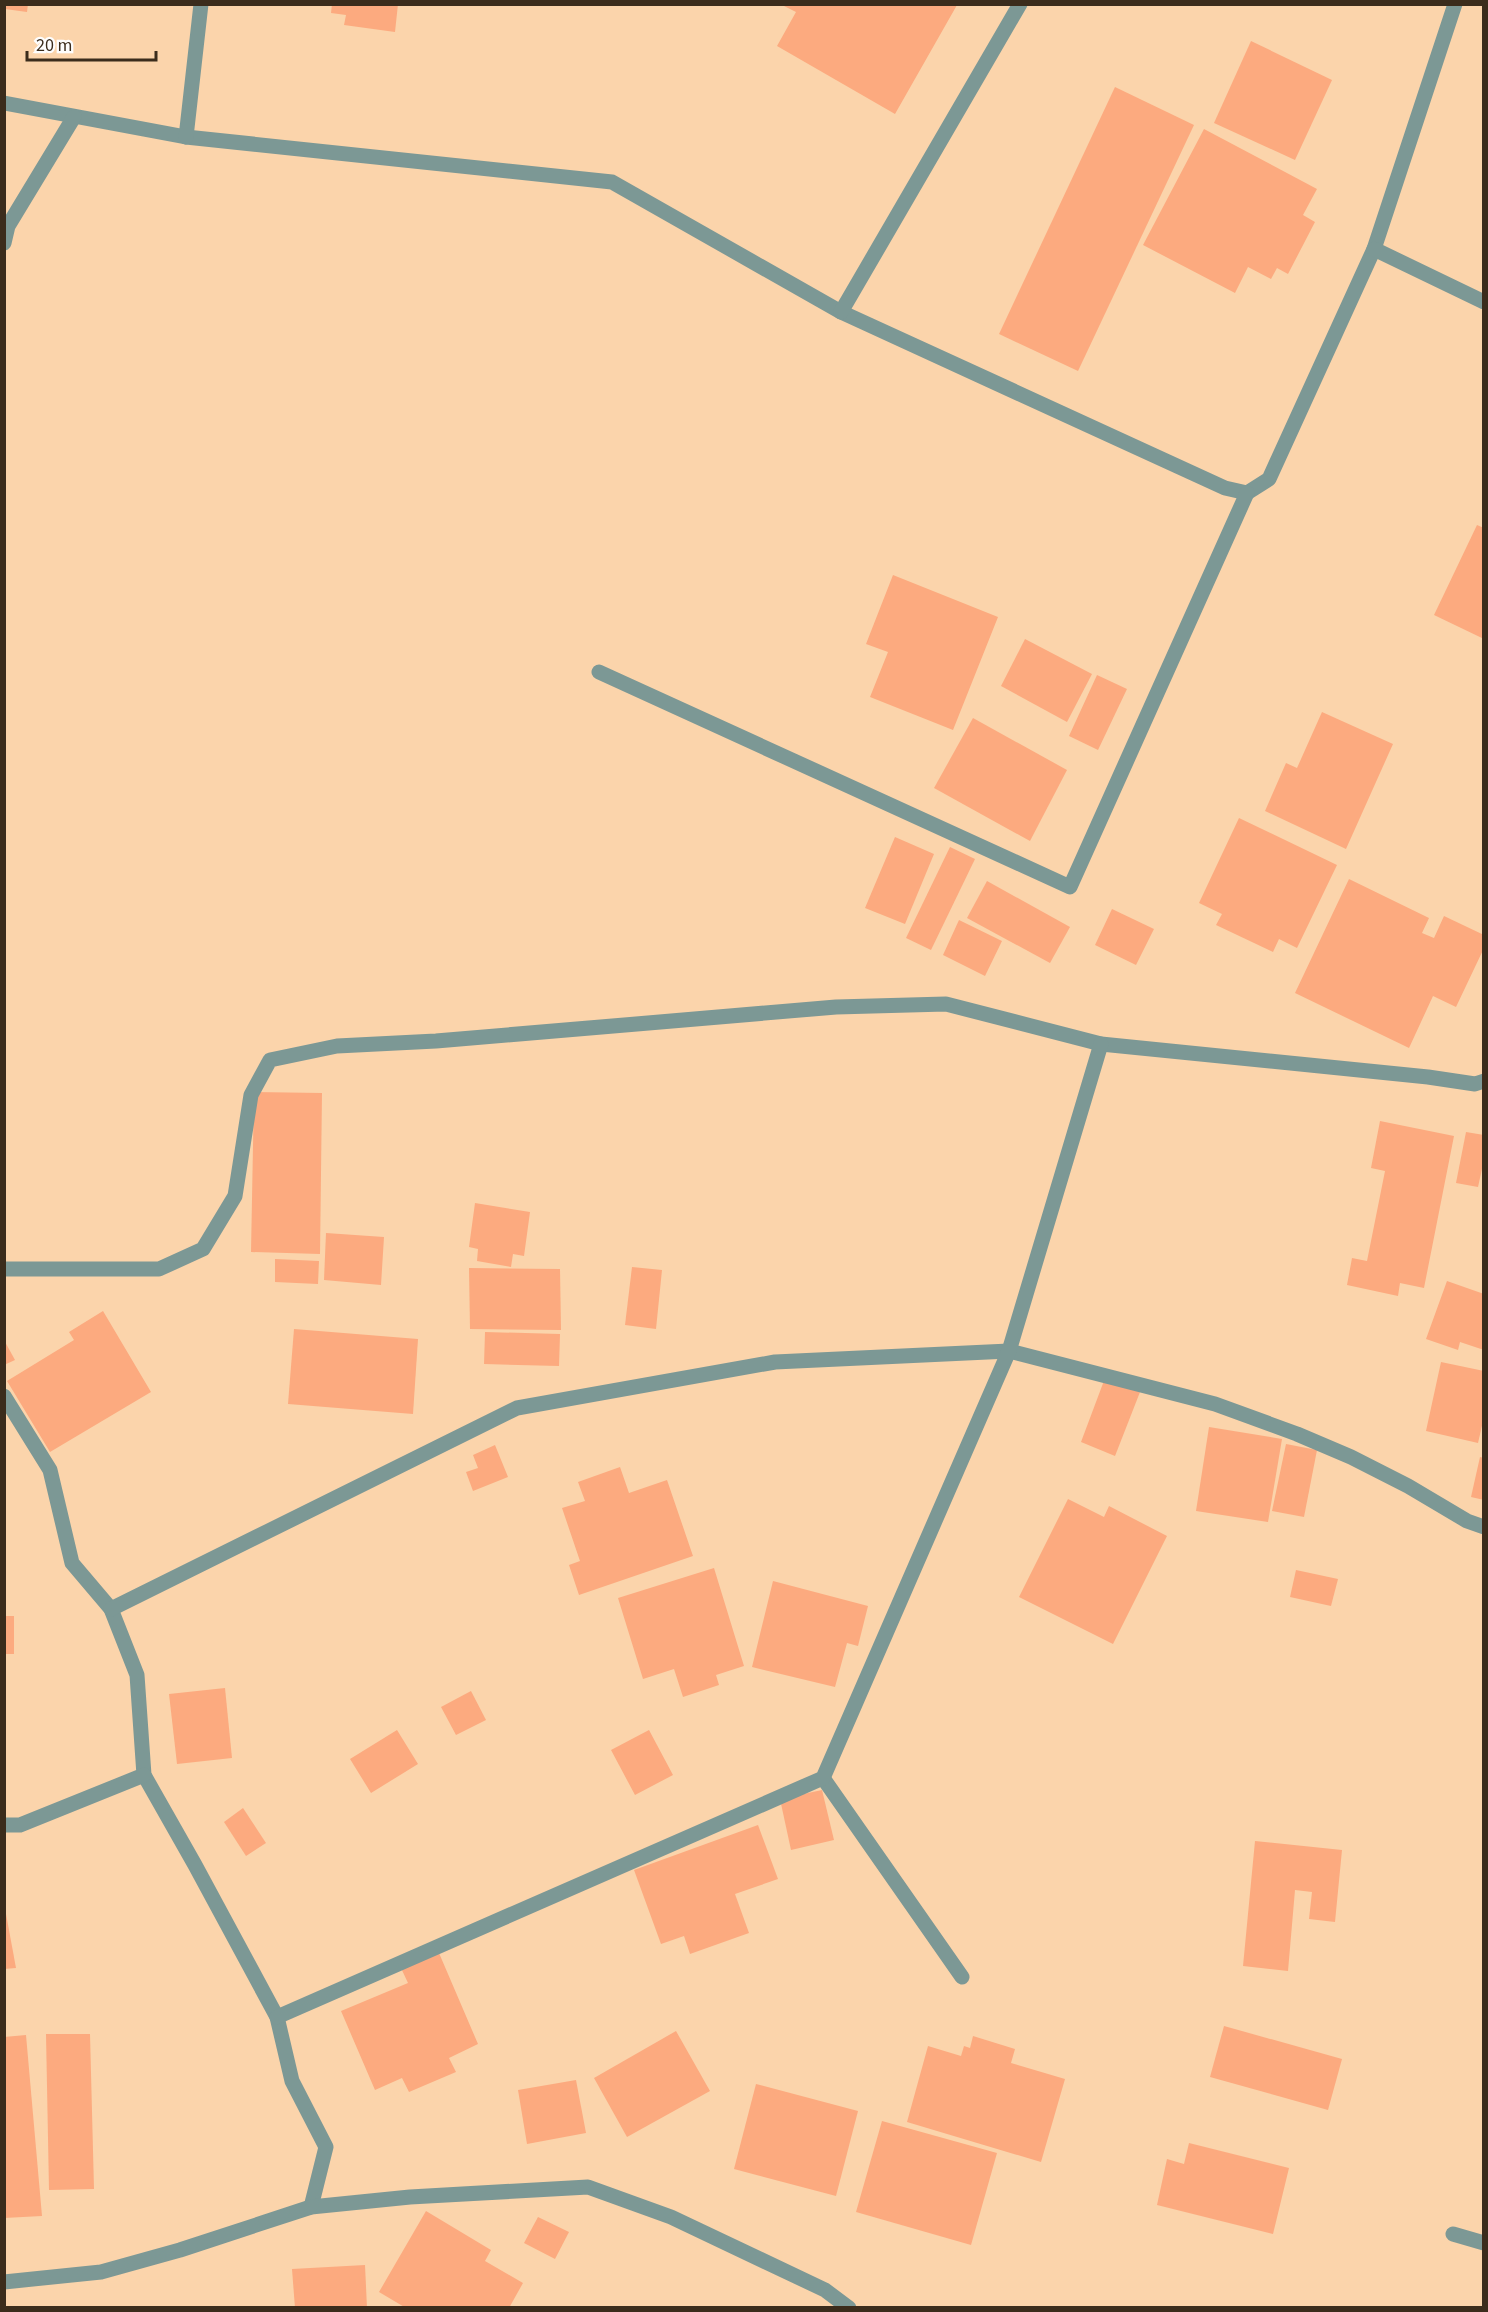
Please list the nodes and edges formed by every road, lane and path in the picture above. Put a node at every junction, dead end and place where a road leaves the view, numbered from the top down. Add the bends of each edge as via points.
1 (201, 4) edge
2 (1020, 4) edge
3 (1455, 4) edge
4 (4, 103) edge
5 (74, 117) junction
6 (186, 137) junction
7 (4, 243) edge
8 (1374, 249) junction
9 (1484, 302) edge
10 (841, 312) junction
11 (1247, 493) junction
12 (599, 672) dead end
13 (1101, 1044) junction
14 (1484, 1081) edge
15 (4, 1269) edge
16 (1009, 1351) junction
17 (4, 1396) edge
18 (1484, 1527) edge
19 (111, 1609) junction
20 (144, 1775) junction
21 (824, 1778) junction
22 (4, 1825) edge
23 (962, 1977) dead end
24 (277, 2017) junction
25 (311, 2206) junction
26 (1453, 2234) dead end
27 (1484, 2243) edge
28 (4, 2282) edge
29 (849, 2307) edge

1 - 6 street
2 - 10 street
3 - 8 street
4 - 5 street
5 - 6 street
5 - 7 street via 8,226
6 - 10 street via 612,182
8 - 9 street
8 - 11 street via 1269,479
10 - 11 street via 1225,488
11 - 12 street via 1070,887
13 - 14 street via 1475,1084
13 - 15 street via 946,1004 836,1007 337,1046 270,1060 251,1095 235,1196 203,1249 159,1269
13 - 16 street
16 - 18 street via 1215,1404 1297,1434 1351,1457
16 - 19 street via 775,1362 517,1408
16 - 21 street
17 - 19 street via 50,1470 72,1563
19 - 20 street via 137,1675
20 - 22 street via 20,1825
20 - 24 street
21 - 23 street
21 - 24 street
24 - 25 street via 292,2081 326,2147
25 - 28 street via 101,2272
25 - 29 street via 588,2187 671,2217 825,2290
26 - 27 street

